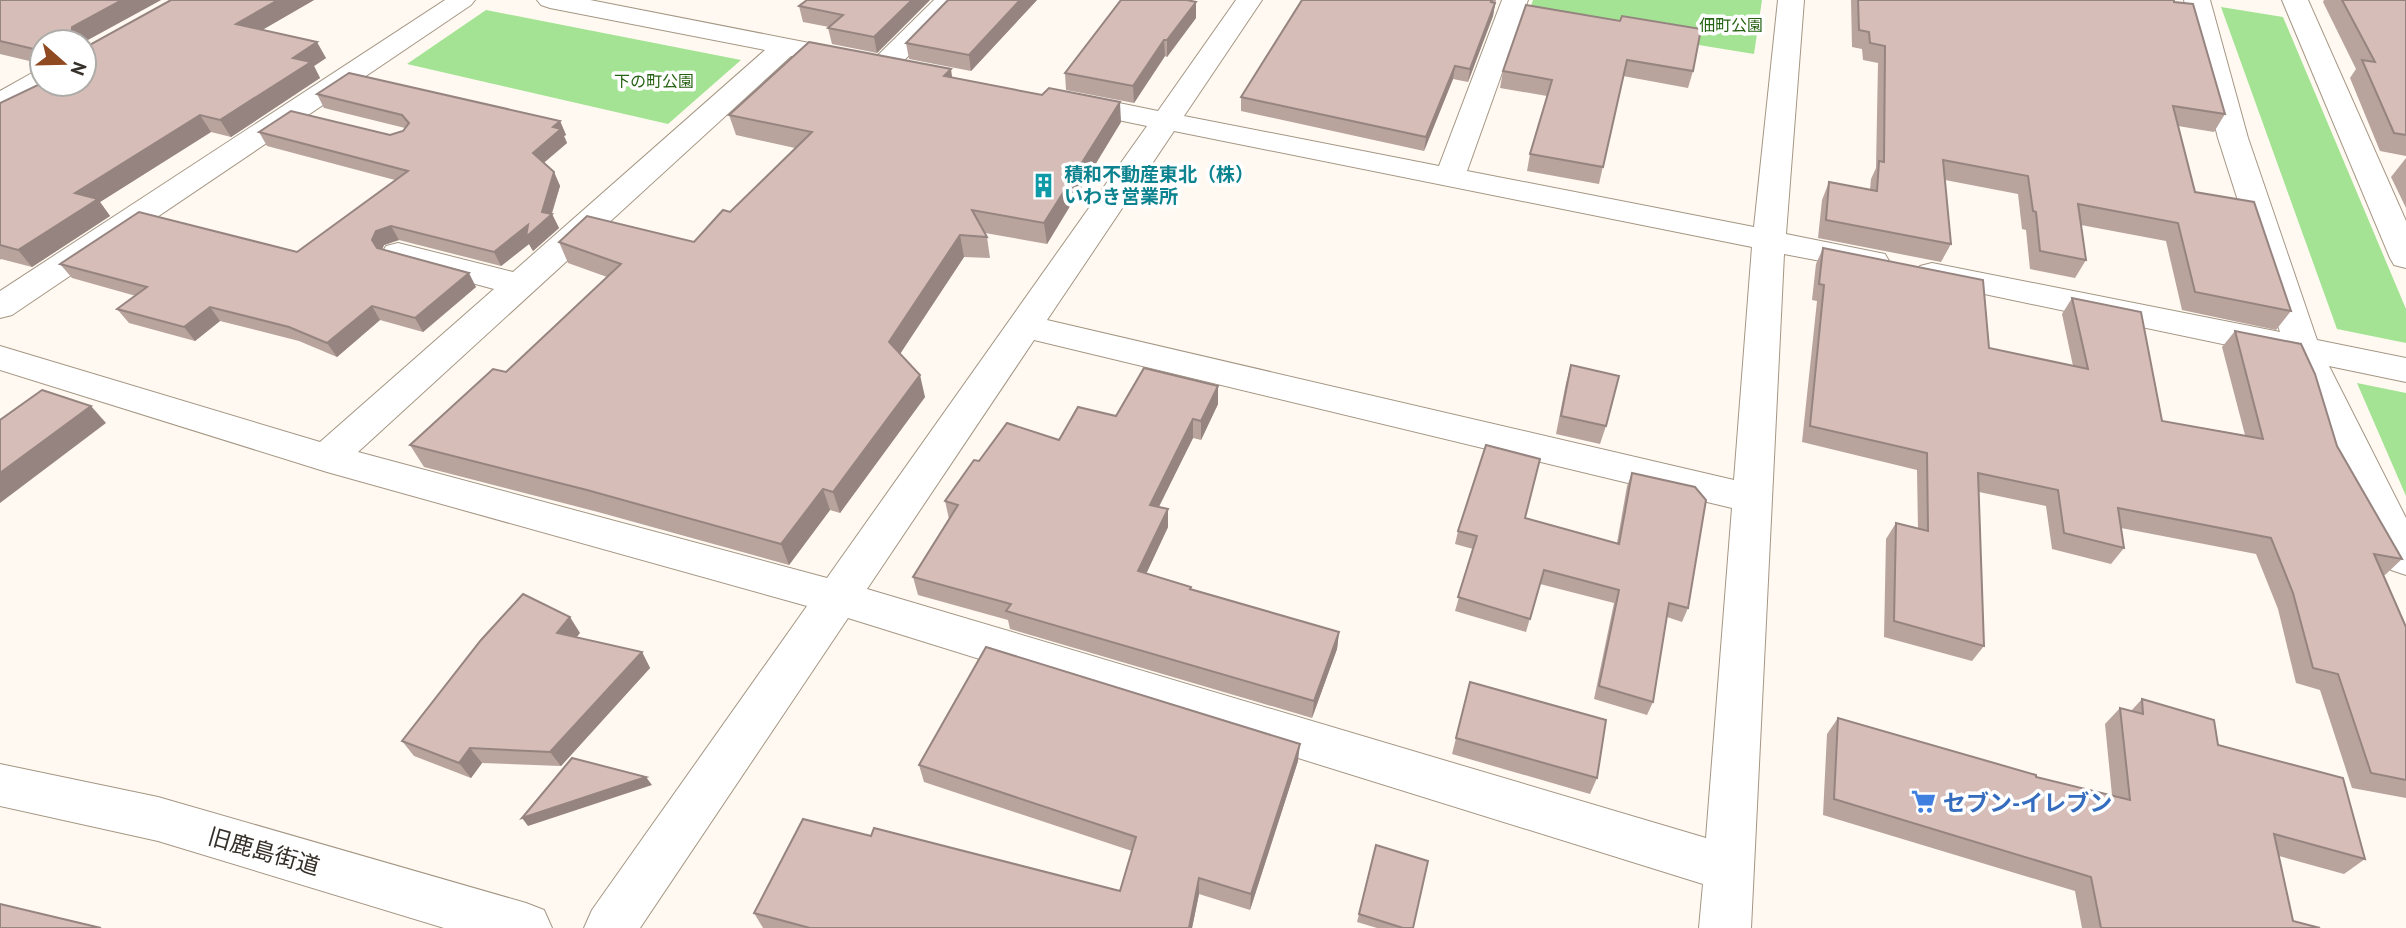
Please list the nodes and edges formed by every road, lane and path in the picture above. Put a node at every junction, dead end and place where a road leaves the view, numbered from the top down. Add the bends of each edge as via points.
1 (463, 0) edge
2 (550, 0) edge
3 (948, 0) edge
4 (1249, 0) edge
5 (1515, 0) edge
6 (1791, 0) edge
7 (2197, 0) edge
8 (2290, 1) edge
9 (655, 9) edge
10 (785, 47) junction
11 (28, 87) edge
12 (1045, 97) edge
13 (0, 103) edge
14 (294, 112) junction
15 (1166, 120) junction
16 (333, 121) edge
17 (2363, 160) junction
18 (2395, 165) dead end
19 (1450, 176) junction
20 (1769, 240) junction
21 (398, 253) edge
22 (2406, 258) edge
23 (520, 285) junction
24 (0, 307) edge
25 (1026, 327) junction
26 (2303, 350) junction
27 (0, 358) edge
28 (2406, 370) edge
29 (327, 458) junction
30 (1754, 499) junction
31 (2406, 559) edge
32 (836, 597) junction
33 (0, 785) edge
34 (1727, 868) junction
35 (526, 928) edge
36 (610, 928) edge
37 (1725, 928) edge

1 - 14 street
2 - 9 street
3 - 10 street via 897,68
4 - 15 street
5 - 19 street
6 - 20 street
7 - 26 street via 2233,138
8 - 17 street
9 - 10 street
10 - 23 street
11 - 13 street
12 - 15 street
14 - 16 street
14 - 24 street
15 - 19 street
15 - 25 street
17 - 18 street
17 - 22 street
19 - 20 street
20 - 26 street
20 - 30 street
21 - 23 street
23 - 29 street
25 - 30 street
25 - 32 street
26 - 28 street
26 - 31 street
27 - 29 street
29 - 32 street
30 - 34 street
32 - 34 street
32 - 36 street
33 - 35 street, 旧鹿島街道 via 158,819
34 - 37 street

